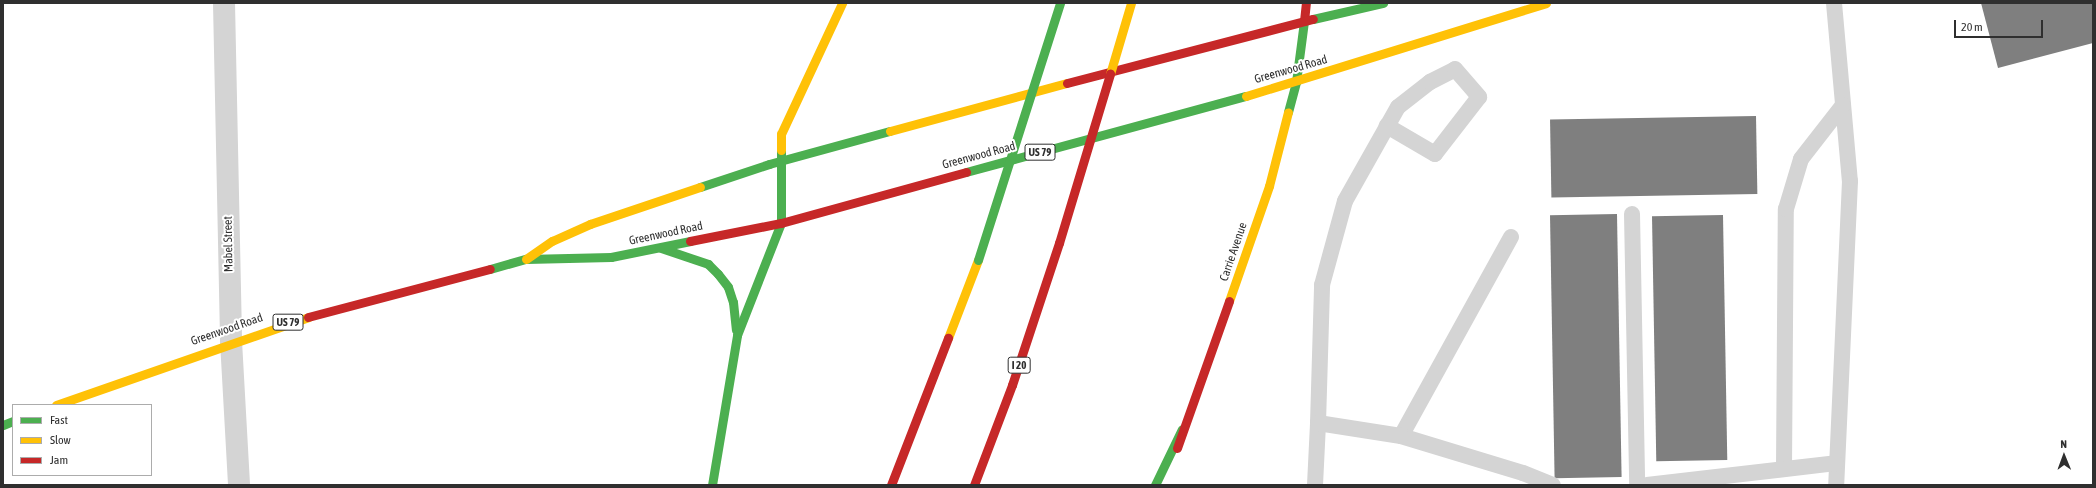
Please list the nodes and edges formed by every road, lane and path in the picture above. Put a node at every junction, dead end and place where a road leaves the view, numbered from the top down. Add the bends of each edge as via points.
1 (224, 3) edge
2 (842, 3) edge
3 (1060, 3) edge
4 (1131, 3) edge
5 (1306, 3) edge
6 (1383, 3) edge
7 (1546, 3) edge
8 (1834, 3) edge
9 (1304, 21) junction
10 (1296, 82) junction
11 (1843, 106) junction
12 (1387, 126) junction
13 (782, 160) junction
14 (1632, 214) dead end
15 (781, 223) junction
16 (1511, 237) dead end
17 (661, 248) junction
18 (526, 258) junction
19 (737, 335) junction
20 (231, 340) junction
21 (59, 404) edge
22 (1318, 423) junction
23 (1182, 429) junction
24 (1401, 436) junction
25 (1836, 463) junction
26 (1784, 468) junction
27 (1703, 481) edge
28 (239, 485) edge
29 (712, 485) edge
30 (892, 485) edge
31 (974, 485) edge
32 (1155, 485) edge
33 (1166, 485) edge
34 (1315, 485) edge
35 (1553, 485) edge
36 (1637, 485) edge
37 (1648, 485) edge
38 (1836, 485) edge

1 - 20 street, Mabel Street
2 - 13 main road via 787,118 781,134
3 - 30 main road, bridge via 978,260
4 - 31 main road, I 20, bridge via 1059,243 1012,385
5 - 9 main road, Carrie Avenue
6 - 9 main road, Greenwood Road / US 79
7 - 10 main road, Greenwood Road / US 79
8 - 11 lane
9 - 10 main road, Carrie Avenue
9 - 13 main road, Greenwood Road / US 79
10 - 15 main road, Greenwood Road / US 79
10 - 23 main road, Carrie Avenue via 1269,186
11 - 25 lane via 1850,181
11 - 26 lane via 1801,159 1786,209
12 - 12 lane via 1398,107 1430,82 1455,69 1479,97 1435,154
12 - 22 lane via 1345,201 1322,284
13 - 15 main road
13 - 18 main road, Greenwood Road / US 79 via 590,224 552,241
14 - 36 lane
15 - 17 main road, Greenwood Road / US 79
15 - 19 main road
16 - 24 lane
17 - 18 main road, Greenwood Road / US 79 via 611,257
17 - 19 main road via 696,258 708,264 718,274 728,286 733,302
18 - 20 main road, Greenwood Road / US 79
19 - 29 main road
20 - 21 main road, Greenwood Road / US 79
20 - 28 street, Mabel Street
22 - 24 lane
22 - 34 lane
23 - 32 main road
23 - 33 main road, Carrie Avenue
24 - 35 lane via 1523,473
25 - 26 lane
25 - 38 lane
26 - 27 lane
27 - 37 lane

